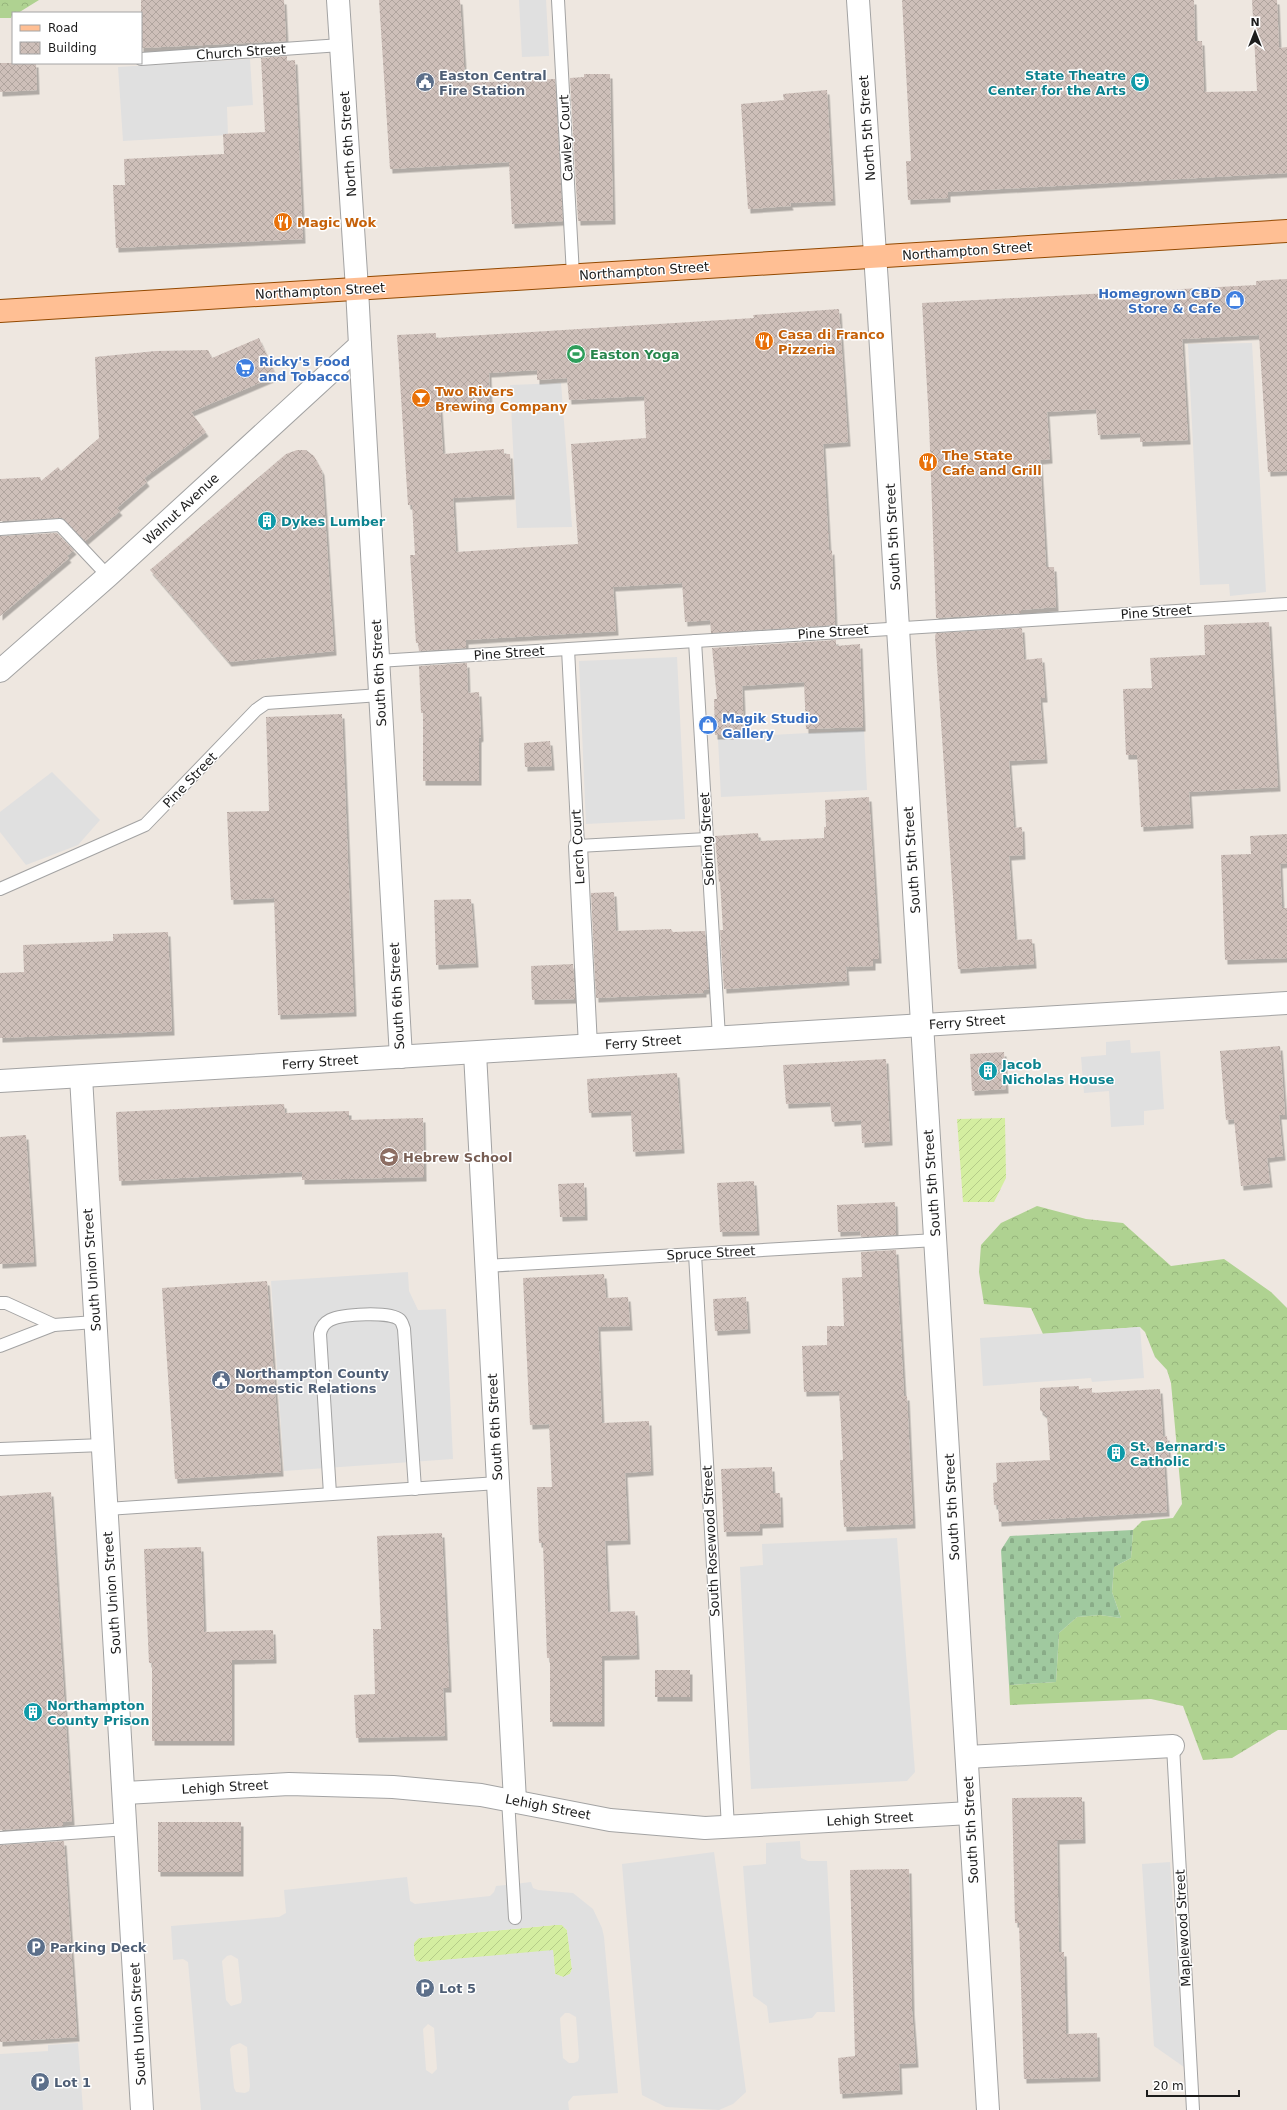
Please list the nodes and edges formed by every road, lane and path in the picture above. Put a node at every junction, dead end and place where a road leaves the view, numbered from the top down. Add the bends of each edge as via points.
1 (338, 0) edge
2 (558, 0) edge
3 (858, 0) edge
4 (341, 45) junction
5 (142, 59) edge
6 (1287, 231) edge
7 (876, 257) junction
8 (573, 276) junction
9 (357, 289) junction
10 (0, 311) edge
11 (360, 345) junction
12 (0, 529) edge
13 (108, 576) junction
14 (1287, 604) edge
15 (898, 628) junction
16 (695, 641) junction
17 (568, 649) junction
18 (378, 661) junction
19 (0, 671) edge
20 (380, 695) junction
21 (707, 839) junction
22 (578, 846) junction
23 (0, 889) edge
24 (1287, 1003) edge
25 (922, 1025) junction
26 (719, 1037) junction
27 (588, 1046) junction
28 (475, 1053) junction
29 (401, 1057) junction
30 (81, 1076) junction
31 (0, 1081) edge
32 (936, 1240) junction
33 (695, 1254) junction
34 (486, 1266) junction
35 (0, 1303) edge
36 (95, 1322) junction
37 (54, 1325) junction
38 (0, 1346) edge
39 (103, 1444) junction
40 (0, 1449) edge
41 (498, 1483) junction
42 (415, 1489) junction
43 (330, 1494) junction
44 (107, 1509) junction
45 (1173, 1746) joint
46 (967, 1757) junction
47 (125, 1793) junction
48 (512, 1800) junction
49 (970, 1812) junction
50 (728, 1827) junction
51 (127, 1829) junction
52 (0, 1838) edge
53 (515, 1918) dead end
54 (142, 2110) edge
55 (988, 2110) edge
56 (1193, 2110) edge

1 - 4 street, North 6th Street
2 - 8 lane, Cawley Court
3 - 7 street, North 5th Street
4 - 5 lane, Church Street
4 - 9 street, North 6th Street
6 - 7 main road, Northampton Street
7 - 8 main road, Northampton Street
7 - 15 street, South 5th Street
8 - 9 main road, Northampton Street
9 - 10 main road, Northampton Street
9 - 11 street, South 6th Street
11 - 13 street, Walnut Avenue
11 - 18 street, South 6th Street
12 - 13 lane via 60,524
13 - 19 street, Walnut Avenue
14 - 15 lane, Pine Street
15 - 16 lane, Pine Street
15 - 25 street, South 5th Street
16 - 17 lane, Pine Street
16 - 21 lane, Sebring Street
17 - 18 lane, Pine Street
17 - 22 lane, Lerch Court
18 - 20 street, South 6th Street
20 - 23 lane, Pine Street via 266,703 256,710 145,825
20 - 29 street, South 6th Street
21 - 22 lane
21 - 26 lane, Sebring Street
22 - 27 street, Lerch Court
24 - 25 street, Ferry Street
25 - 26 street, Ferry Street
25 - 32 street, South 5th Street
26 - 27 street, Ferry Street
27 - 28 street, Ferry Street
28 - 29 street, Ferry Street
28 - 34 street, South 6th Street
29 - 30 street, Ferry Street
30 - 31 street, Ferry Street
30 - 36 street, South Union Street
32 - 33 lane, Spruce Street
32 - 46 street, South 5th Street
33 - 34 lane, Spruce Street
33 - 50 lane, South Rosewood Street
34 - 41 street, South 6th Street
35 - 37 lane via 6,1303
36 - 37 lane
36 - 39 street, South Union Street
37 - 38 lane
39 - 40 lane
39 - 44 street, South Union Street
41 - 42 lane
41 - 48 street, South 6th Street
42 - 43 lane
42 - 43 lane via 404,1329 400,1320 384,1314 329,1320 320,1334
43 - 44 lane
44 - 47 street, South Union Street
45 - 46 street
45 - 56 lane, Maplewood Street
46 - 49 street, South 5th Street
47 - 48 street, Lehigh Street via 315,1784 432,1789
47 - 51 street, South Union Street
48 - 50 street, Lehigh Street via 610,1820 684,1827
48 - 53 lane
49 - 50 street, Lehigh Street
49 - 55 street, South 5th Street
51 - 52 lane
51 - 54 street, South Union Street

